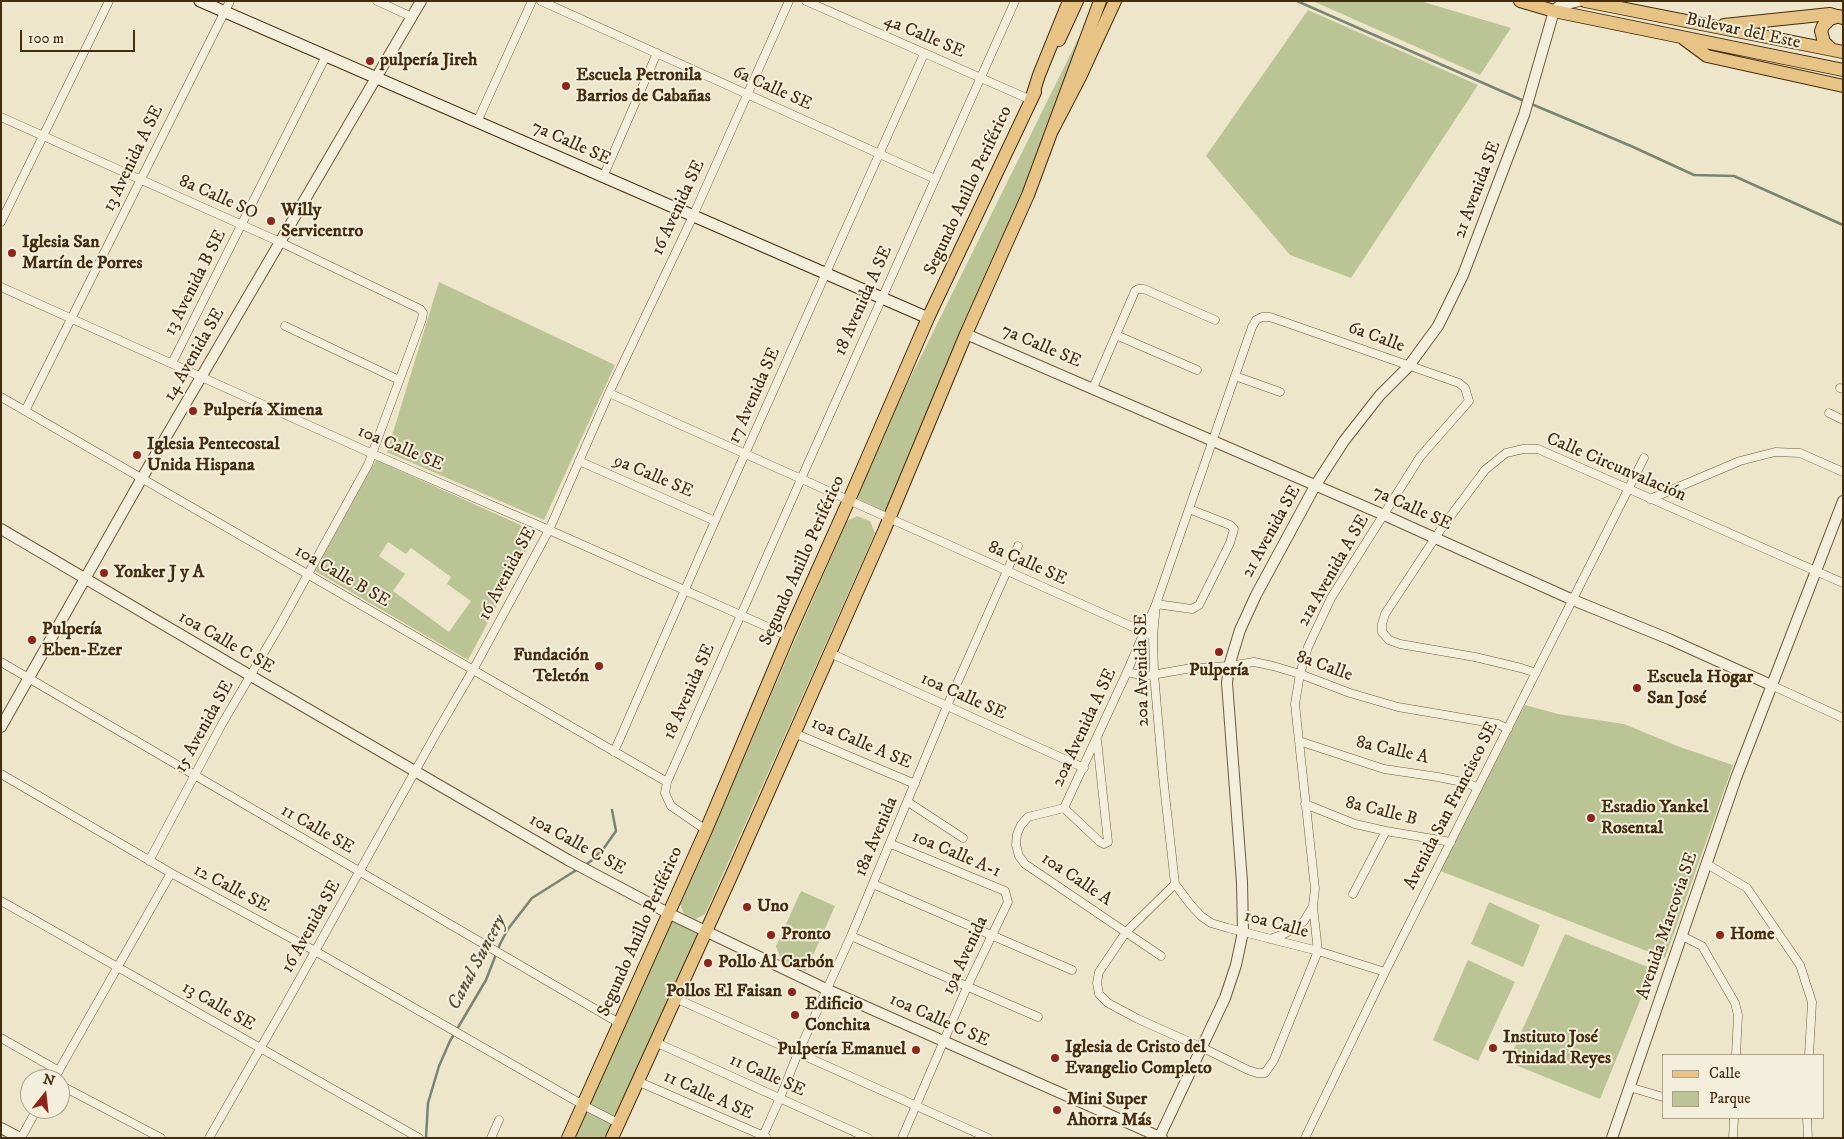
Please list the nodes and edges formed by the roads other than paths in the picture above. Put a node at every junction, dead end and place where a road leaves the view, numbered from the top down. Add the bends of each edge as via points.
1 (109, 1) edge
2 (200, 1) edge
3 (377, 1) edge
4 (421, 1) edge
5 (532, 1) edge
6 (541, 1) edge
7 (789, 1) edge
8 (806, 1) edge
9 (1015, 1) edge
10 (1069, 1) edge
11 (1077, 1) edge
12 (1100, 1) edge
13 (1115, 1) edge
14 (1520, 1) edge
15 (1579, 1) edge
16 (1585, 1) edge
17 (227, 6) edge
18 (1554, 11) junction
19 (412, 17) junction
20 (1841, 17) edge
21 (1711, 26) junction
22 (1682, 37) junction
23 (1750, 51) junction
24 (1837, 51) edge
25 (657, 54) junction
26 (924, 54) junction
27 (326, 56) junction
28 (1843, 64) edge
29 (1843, 70) edge
30 (376, 78) junction
31 (981, 78) junction
32 (1812, 78) junction
33 (1843, 78) edge
34 (1843, 86) edge
35 (747, 94) junction
36 (1031, 100) junction
37 (1, 117) edge
38 (477, 122) junction
39 (1053, 129) junction
40 (43, 136) junction
41 (880, 154) junction
42 (603, 177) junction
43 (935, 179) junction
44 (141, 180) junction
45 (693, 216) junction
46 (1, 222) edge
47 (242, 225) junction
48 (280, 242) junction
49 (826, 274) junction
50 (1, 287) edge
51 (881, 298) junction
52 (420, 309) joint
53 (1262, 317) joint
54 (71, 318) junction
55 (928, 318) junction
56 (1215, 320) dead end
57 (285, 326) dead end
58 (966, 334) junction
59 (1116, 335) junction
60 (172, 363) junction
61 (1408, 366) junction
62 (1197, 370) dead end
63 (1235, 376) junction
64 (201, 377) junction
65 (399, 380) junction
66 (1093, 388) junction
67 (1280, 392) dead end
68 (609, 393) junction
69 (1, 397) edge
70 (1468, 402) joint
71 (25, 411) junction
72 (1829, 413) dead end
73 (1843, 420) edge
74 (1212, 440) junction
75 (373, 454) junction
76 (746, 454) junction
77 (1644, 458) dead end
78 (579, 462) junction
79 (1843, 472) edge
80 (142, 478) junction
81 (801, 479) junction
82 (1316, 486) junction
83 (1629, 489) junction
84 (1650, 499) junction
85 (849, 500) junction
86 (1843, 501) edge
87 (1189, 509) junction
88 (1384, 515) junction
89 (889, 518) junction
90 (715, 520) junction
91 (1, 529) edge
92 (549, 530) junction
93 (1435, 538) junction
94 (1018, 546) dead end
95 (1007, 571) junction
96 (1815, 571) junction
97 (308, 574) junction
98 (85, 579) junction
99 (1843, 583) edge
100 (685, 590) junction
101 (1574, 600) junction
102 (1156, 604) junction
103 (741, 614) junction
104 (1144, 632) junction
105 (788, 636) junction
106 (1153, 636) junction
107 (830, 653) junction
108 (1, 662) edge
109 (1229, 666) junction
110 (473, 670) junction
111 (1127, 672) junction
112 (1536, 673) junction
113 (1154, 674) junction
114 (1300, 674) junction
115 (250, 676) junction
116 (28, 678) junction
117 (1771, 685) junction
118 (947, 706) junction
119 (1843, 718) edge
120 (1, 726) edge
121 (1508, 729) junction
122 (794, 733) junction
123 (1097, 738) junction
124 (1299, 741) junction
125 (614, 752) junction
126 (1084, 768) junction
127 (415, 771) junction
128 (1, 774) edge
129 (195, 776) junction
130 (667, 782) junction
131 (915, 784) junction
132 (1478, 788) junction
133 (908, 802) junction
134 (1305, 804) junction
135 (1064, 808) junction
136 (706, 830) junction
137 (1386, 832) junction
138 (962, 838) dead end
139 (1451, 842) junction
140 (891, 844) junction
141 (149, 861) junction
142 (1706, 864) junction
143 (360, 872) junction
144 (171, 874) junction
145 (873, 884) junction
146 (1175, 884) junction
147 (1353, 894) dead end
148 (1007, 897) joint
149 (1, 901) edge
150 (1313, 906) junction
151 (668, 913) junction
152 (706, 932) junction
153 (1126, 932) junction
154 (1243, 932) junction
155 (992, 934) junction
156 (851, 936) junction
157 (1682, 936) junction
158 (1270, 939) junction
159 (315, 951) junction
160 (1318, 952) junction
161 (1161, 956) dead end
162 (118, 967) junction
163 (1072, 970) dead end
164 (1385, 972) junction
165 (967, 987) junction
166 (826, 989) junction
167 (675, 998) junction
168 (1038, 1018) dead end
169 (619, 1022) junction
170 (1, 1038) edge
171 (655, 1042) junction
172 (944, 1042) junction
173 (1203, 1048) junction
174 (261, 1049) junction
175 (798, 1053) junction
176 (1736, 1054) edge
177 (1809, 1054) edge
178 (55, 1069) edge
179 (60, 1069) edge
180 (637, 1081) junction
181 (1629, 1087) junction
182 (70, 1090) edge
183 (1662, 1097) edge
184 (780, 1098) junction
185 (583, 1105) junction
186 (916, 1106) junction
187 (31, 1119) edge
188 (1734, 1119) edge
189 (1807, 1119) edge
190 (499, 1120) dead end
191 (618, 1123) junction
192 (1, 1128) edge
193 (763, 1137) edge
194 (1160, 1137) edge
195 (20, 1138) edge
196 (161, 1138) edge
197 (209, 1138) edge
198 (419, 1138) edge
199 (491, 1138) edge
200 (568, 1138) edge
201 (612, 1138) edge
202 (868, 1138) edge
203 (902, 1138) edge
204 (988, 1138) edge
205 (1305, 1138) edge
206 (1612, 1138) edge
207 (1733, 1138) edge
208 (1808, 1138) edge

1 - 40 street
2 - 17 main road, 7a Calle SE
3 - 19 street
4 - 19 street, 14 Avenida SE
5 - 38 street
6 - 25 street, 6a Calle SE
7 - 35 street, 16 Avenida SE
8 - 26 street, 4a Calle SE
9 - 31 street, 18 Avenida A SE
10 - 36 main road
11 - 36 main road, Segundo Anillo Periférico
12 - 39 main road
13 - 39 main road
14 - 18 main road, Bulevar del Este
15 - 18 street via 1559,6
16 - 21 main road, Bulevar del Este
17 - 27 main road, 7a Calle SE
17 - 44 street, 13 Avenida A SE
18 - 22 main road, Bulevar del Este
18 - 61 street, 21 Avenida SE via 1524,115 1463,275 1438,326
19 - 30 street, 14 Avenida SE
20 - 21 main road via 1830,14
20 - 24 main road via 1830,19 1821,31 1824,42
21 - 24 main road, Bulevar del Este
22 - 23 main road, Bulevar del Este
22 - 32 main road via 1707,56
23 - 28 main road
23 - 29 main road, Bulevar del Este
25 - 35 street, 6a Calle SE
25 - 42 street
26 - 31 street, 4a Calle SE
26 - 41 street, 17 Avenida SE
27 - 30 main road, 7a Calle SE
27 - 47 street, 13 Avenida B SE
30 - 38 main road, 7a Calle SE
30 - 48 street, 14 Avenida SE
31 - 36 street, 4a Calle SE
31 - 43 street, 18 Avenida A SE
32 - 33 main road via 1826,74
32 - 34 main road
35 - 41 street, 6a Calle SE
35 - 45 street, 16 Avenida SE
36 - 55 main road, Segundo Anillo Periférico
37 - 40 street, 8a Calle SO
38 - 42 main road, 7a Calle SE
39 - 58 main road via 1028,195
40 - 44 street, 8a Calle SO
40 - 46 street
41 - 43 street, 6a Calle SE
41 - 49 street, 17 Avenida SE
42 - 45 main road, 7a Calle SE
43 - 51 street, 18 Avenida A SE
44 - 47 street, 8a Calle SO
44 - 54 street, 13 Avenida A SE
45 - 49 main road, 7a Calle SE
45 - 68 street, 16 Avenida SE
47 - 48 street, 8a Calle SO
47 - 60 street, 13 Avenida B SE
48 - 52 street, 8a Calle SO
48 - 64 street, 14 Avenida SE
49 - 51 main road, 7a Calle SE
49 - 76 street, 17 Avenida SE
50 - 54 street, 10a Calle SE
51 - 55 main road, 7a Calle SE
51 - 81 street, 18 Avenida A SE
52 - 65 street, 15 Avenida SE via 422,319
53 - 61 street, 6a Calle via 1278,319
53 - 63 street, 20a Avenida SE via 1252,327
54 - 60 street, 10a Calle SE
54 - 71 street, 13 Avenida A SE
55 - 85 main road, Segundo Anillo Periférico
56 - 59 street via 1138,289
57 - 65 street
58 - 66 street, 7a Calle SE
58 - 89 main road
59 - 62 street
59 - 66 street
60 - 64 street, 10a Calle SE
61 - 70 street, 6a Calle via 1459,383 1465,388
61 - 82 street, 21 Avenida SE via 1344,441
63 - 67 street
63 - 74 street, 20a Avenida SE
64 - 75 street, 10a Calle SE
64 - 80 street, 14 Avenida SE
65 - 75 street, 15 Avenida SE
66 - 74 street, 7a Calle SE
68 - 76 street
68 - 78 street, 16 Avenida SE
69 - 71 street, 10a Calle B SE
70 - 88 street, 21a Avenida A SE via 1420,457
71 - 80 street, 10a Calle B SE
72 - 73 street
74 - 82 street, 7a Calle SE
74 - 87 street, 20a Avenida SE
75 - 92 street, 10a Calle SE
75 - 97 street, 15 Avenida SE
76 - 81 street
76 - 90 street, 17 Avenida SE
77 - 83 street, Avenida San Francisco SE
78 - 90 street, 9a Calle SE
78 - 92 street, 16 Avenida SE
79 - 84 street via 1800,453 1775,452 1740,461
80 - 97 street, 10a Calle B SE
80 - 98 street, 14 Avenida SE
81 - 85 street
81 - 103 street, 18 Avenida A SE
82 - 88 street, 7a Calle SE
82 - 109 street, 21 Avenida SE via 1256,595 1240,630
83 - 84 street, Calle Circunvalación
83 - 93 street, Calle Circunvalación via 1538,449 1506,453 1485,470
83 - 101 street, Avenida San Francisco SE
84 - 96 street, Calle Circunvalación
85 - 89 street, 8a Calle SE
85 - 105 main road, Segundo Anillo Periférico
86 - 96 street, Avenida Marcovia SE
87 - 102 street, 20a Avenida SE
87 - 102 street via 1230,524 1234,529 1233,535 1198,606 1192,609
88 - 93 street, 7a Calle SE
88 - 114 street, 21a Avenida A SE via 1332,598 1308,648
89 - 95 street, 8a Calle SE
89 - 107 main road
90 - 100 street, 17 Avenida SE
91 - 98 street, 10a Calle C SE
92 - 100 street, 10a Calle SE
92 - 110 street, 16 Avenida SE
93 - 101 street, 7a Calle SE
93 - 112 street, Calle Circunvalación via 1385,614 1382,632 1389,640 1400,644
94 - 95 street, 18a Avenida
95 - 104 street, 8a Calle SE
95 - 118 street, 18a Avenida
96 - 99 street, Calle Circunvalación
96 - 117 street, Avenida Marcovia SE
97 - 110 street, 10a Calle B SE
97 - 115 street, 15 Avenida SE
98 - 115 street, 10a Calle C SE
98 - 116 street, 14 Avenida SE
100 - 103 street, 10a Calle SE
100 - 125 street, 17 Avenida SE
101 - 112 street, Avenida San Francisco SE
101 - 117 street, 7a Calle SE
102 - 104 street, 20a Avenida A SE
102 - 106 street, 20a Avenida SE
103 - 105 street, 10a Calle SE
103 - 130 street, 18 Avenida SE
104 - 106 street, 8a Calle SE
104 - 111 street, 20a Avenida A SE
105 - 136 main road, Segundo Anillo Periférico
106 - 113 street, 20a Avenida SE
107 - 118 street, 10a Calle SE
107 - 122 main road
108 - 116 street, 11 Calle SE
109 - 113 street, 8a Calle
109 - 114 street, 8a Calle via 1254,662
109 - 154 street, 21 Avenida SE via 1227,683
110 - 125 street, 10a Calle B SE
110 - 127 street, 16 Avenida SE
111 - 113 street, 8a Calle via 1146,676
111 - 123 street, 20a Avenida A SE
112 - 121 street, Avenida San Francisco SE
113 - 146 street, 20a Avenida SE
114 - 121 street, 8a Calle via 1398,707 1498,724
114 - 124 street, 21a Avenida A SE via 1295,704
115 - 127 street, 10a Calle C SE
115 - 129 street, 15 Avenida SE
116 - 120 street, 14 Avenida SE
116 - 129 street, 11 Calle SE
117 - 119 street, 7a Calle SE
117 - 142 street, Avenida Marcovia SE
118 - 126 street, 10a Calle SE
118 - 131 street, 18a Avenida
121 - 132 street, Avenida San Francisco SE
122 - 131 street, 10a Calle A SE
122 - 152 main road
123 - 126 street, 20a Avenida A SE
123 - 135 street via 1108,837 1106,844
124 - 132 street, 8a Calle A via 1384,769 1438,777
124 - 134 street, 21a Avenida A SE
125 - 130 street, 10a Calle B SE
126 - 135 street, 20a Avenida A SE
127 - 143 street, 16 Avenida SE
127 - 151 street, 10a Calle C SE via 568,860
128 - 141 street, 12 Calle SE
129 - 141 street, 15 Avenida SE
129 - 143 street, 11 Calle SE
130 - 136 street via 666,793 671,806
131 - 133 street, 18a Avenida
132 - 139 street, Avenida San Francisco SE
133 - 138 street
133 - 140 street, 18a Avenida
134 - 137 street, 8a Calle B via 1355,824
134 - 150 street, 21a Avenida A SE via 1315,889
135 - 153 street, 10a Calle A via 1028,817 1017,834 1019,856 1032,869
136 - 151 main road, Segundo Anillo Periférico
137 - 139 street, 8a Calle B
137 - 147 street
139 - 164 street, Avenida San Francisco SE
140 - 145 street, 18a Avenida
140 - 148 street, 10a Calle A-1 via 1005,891
141 - 144 street, 12 Calle SE
142 - 157 street, Avenida Marcovia SE
142 - 177 street via 1747,888 1800,965 1812,1002
143 - 159 street, 16 Avenida SE
143 - 169 street, 11 Calle SE
144 - 159 street, 12 Calle SE
144 - 162 street
145 - 155 street
145 - 156 street, 18a Avenida
146 - 153 street
146 - 154 street, 10a Calle via 1201,916 1212,923
148 - 155 street, 19a Avenida via 1008,902
149 - 162 street, 13 Calle SE
150 - 158 street via 1304,921
150 - 160 street
151 - 152 street, 10a Calle C SE
151 - 169 main road, Segundo Anillo Periférico
152 - 166 street, 10a Calle C SE
152 - 167 main road
153 - 161 street, 10a Calle A
153 - 173 street via 1099,972 1099,994 1108,1003 1138,1019
154 - 158 street, 10a Calle
154 - 173 street, 21 Avenida SE via 1225,998
155 - 163 street
155 - 165 street, 19a Avenida
156 - 165 street
156 - 166 street, 18a Avenida
157 - 176 street via 1702,946 1736,1003
157 - 181 street, Avenida Marcovia SE
158 - 160 street, 10a Calle
159 - 174 street, 16 Avenida SE
159 - 185 street, 12 Calle SE
160 - 164 street, 10a Calle
160 - 173 street via 1274,1060 1265,1073 1248,1070
162 - 174 street, 13 Calle SE
162 - 179 street
164 - 205 street, Avenida San Francisco SE
165 - 168 street
165 - 172 street, 19a Avenida
166 - 172 street, 10a Calle C SE
166 - 175 street, 18a Avenida
167 - 171 main road
167 - 175 street
169 - 185 main road, Segundo Anillo Periférico
170 - 178 street
171 - 180 main road
171 - 184 street, 11 Calle SE
172 - 186 street, 19a Avenida
172 - 194 street, 10a Calle C SE
173 - 194 street, 21 Avenida SE
174 - 197 street, 16 Avenida SE
174 - 198 street, 13 Calle SE
175 - 184 street, 18a Avenida
175 - 186 street
180 - 191 main road
180 - 193 street, 11 Calle A SE
181 - 183 street
181 - 206 street, Avenida Marcovia SE
182 - 196 street
184 - 193 street, 18a Avenida
184 - 202 street, 11 Calle SE
185 - 191 street
185 - 200 main road, Segundo Anillo Periférico
186 - 203 street, 19a Avenida
186 - 204 street
187 - 195 street
188 - 207 street
189 - 208 street
190 - 199 street
191 - 201 main road
192 - 195 street

